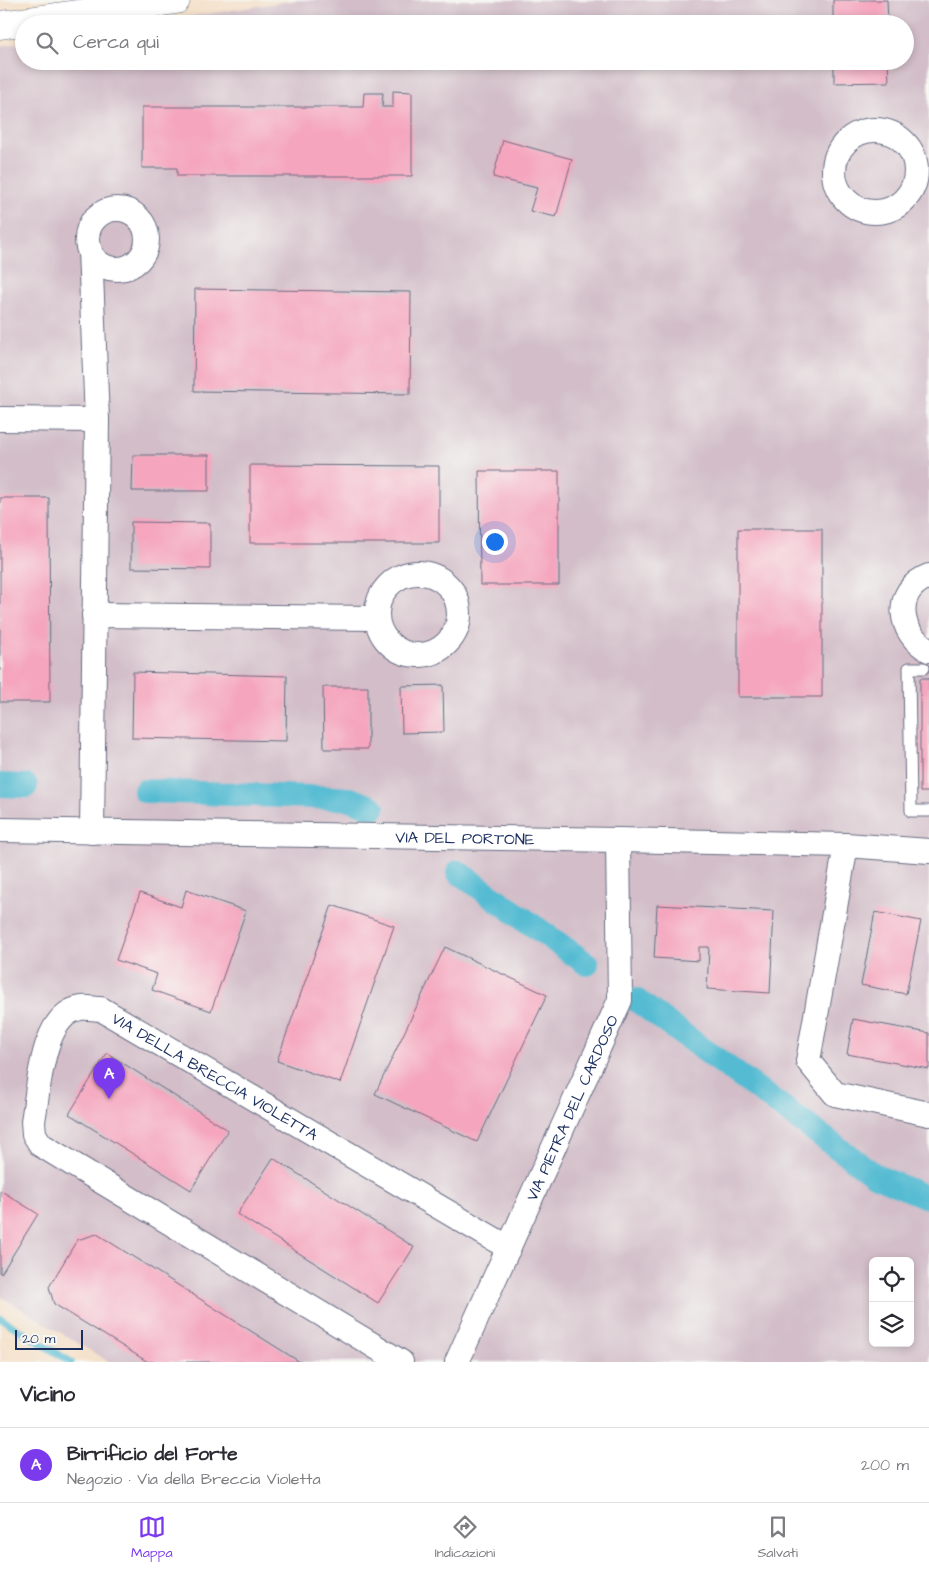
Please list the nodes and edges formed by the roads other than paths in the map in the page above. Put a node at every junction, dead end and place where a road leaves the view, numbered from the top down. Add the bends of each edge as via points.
1 (176, 0) edge
2 (70, 15) edge
3 (15, 23) edge
4 (0, 25) edge
5 (90, 250) dead end
6 (0, 418) edge
7 (97, 420) junction
8 (929, 576) edge
9 (94, 615) junction
10 (377, 618) dead end
11 (926, 658) edge
12 (929, 811) edge
13 (0, 830) edge
14 (92, 832) junction
15 (618, 840) junction
16 (846, 845) junction
17 (929, 851) edge
18 (929, 1114) edge
19 (509, 1248) junction
20 (401, 1362) edge
21 (457, 1362) edge

1 - 2 main road
3 - 4 main road
5 - 7 street
6 - 7 street
7 - 9 street
8 - 11 street via 915,585 903,609 909,634
9 - 10 street
9 - 14 street
11 - 12 lane via 909,668 911,811
13 - 14 street, VIA DEL PORTONE
14 - 15 street, VIA DEL PORTONE
15 - 16 street, VIA DEL PORTONE
15 - 19 street, VIA PIETRA DEL CARDOSO via 620,1000
16 - 17 street, VIA DEL PORTONE
16 - 18 street via 808,1061 835,1094
19 - 20 street, VIA DELLA BRECCIA VIOLETTA via 101,1009 80,1008 62,1018 47,1041 33,1121 34,1134 40,1145
19 - 21 street, VIA PIETRA DEL CARDOSO

